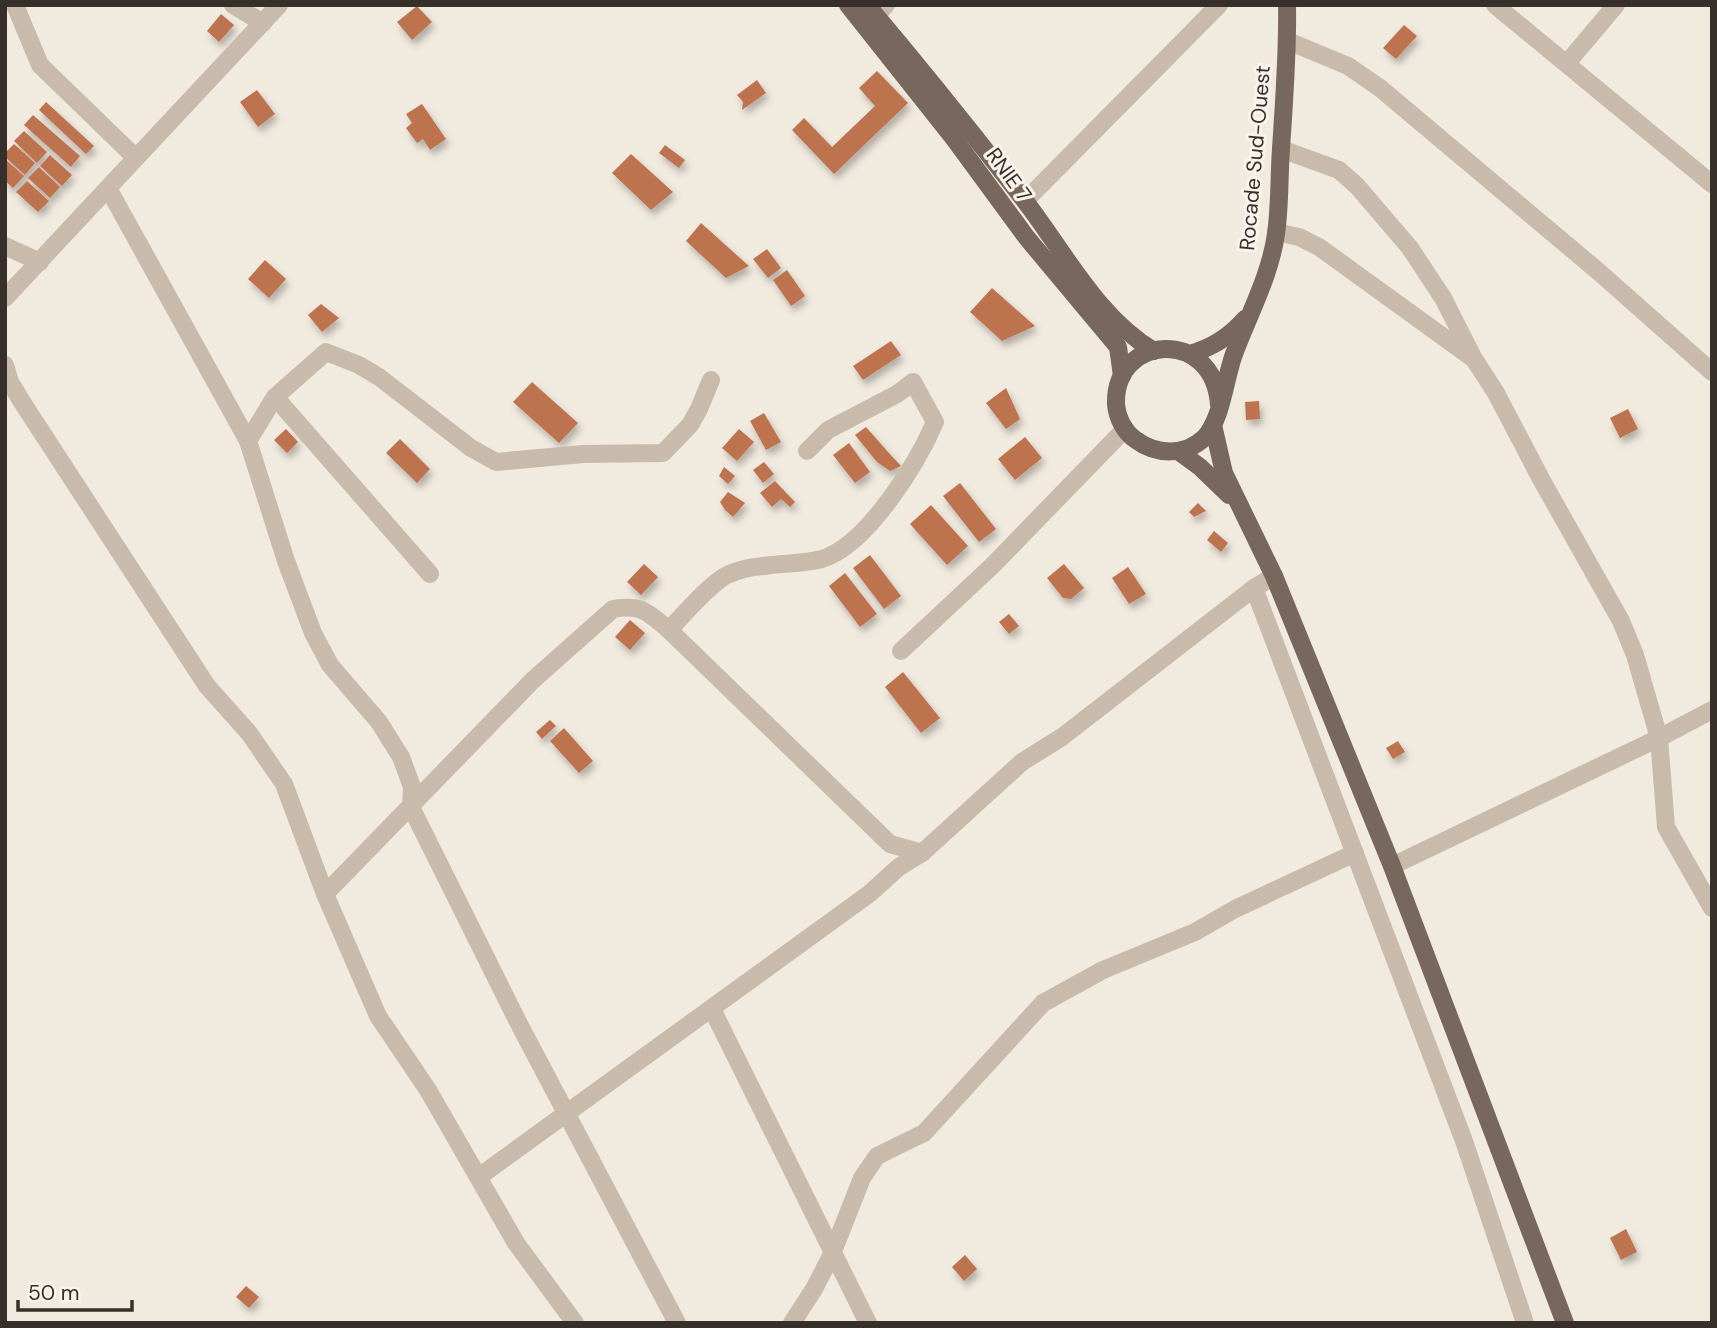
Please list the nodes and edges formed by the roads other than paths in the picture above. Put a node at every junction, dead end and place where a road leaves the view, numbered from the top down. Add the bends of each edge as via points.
1 (15, 5) edge
2 (233, 5) edge
3 (279, 5) edge
4 (848, 5) edge
5 (1219, 5) edge
6 (1287, 5) edge
7 (1495, 5) edge
8 (1616, 5) edge
9 (876, 9) edge
10 (263, 23) junction
11 (1288, 41) junction
12 (1567, 63) junction
13 (1281, 149) junction
14 (136, 158) junction
15 (1712, 184) edge
16 (108, 188) junction
17 (1025, 201) junction
18 (1276, 232) junction
19 (5, 246) edge
20 (40, 262) junction
21 (5, 298) edge
22 (1253, 312) junction
23 (1154, 351) junction
24 (1190, 354) junction
25 (1474, 359) junction
26 (5, 365) edge
27 (1712, 372) edge
28 (1122, 376) junction
29 (711, 380) dead end
30 (275, 397) junction
31 (1219, 405) junction
32 (1213, 425) junction
33 (1125, 429) junction
34 (248, 441) junction
35 (807, 450) dead end
36 (1178, 451) junction
37 (1247, 516) junction
38 (430, 574) dead end
39 (1275, 576) junction
40 (1254, 588) junction
41 (669, 630) junction
42 (901, 651) dead end
43 (1712, 710) edge
44 (1660, 738) junction
45 (411, 807) junction
46 (922, 853) junction
47 (1354, 853) junction
48 (1392, 866) junction
49 (325, 894) junction
50 (1712, 908) edge
51 (712, 1009) junction
52 (568, 1113) junction
53 (480, 1176) junction
54 (832, 1254) junction
55 (575, 1323) edge
56 (677, 1323) edge
57 (792, 1323) edge
58 (868, 1323) edge
59 (1525, 1323) edge
60 (1565, 1323) edge

1 - 14 street via 40,65
2 - 10 street
3 - 10 street
4 - 28 main road, RNIE 7 / RNIE 7 via 1027,238 1118,347
5 - 17 street
6 - 11 main road, Rocade Sud-Ouest
7 - 12 street
8 - 12 street
9 - 17 main road, RNIE 7 / RNIE 7
10 - 14 street
11 - 13 main road, Rocade Sud-Ouest
11 - 27 street via 1348,66 1380,88
12 - 15 street
13 - 18 main road, Rocade Sud-Ouest
13 - 25 street via 1339,170 1357,186 1410,248
14 - 16 street
16 - 20 street
16 - 34 street
17 - 23 main road, RNIE 7 / RNIE 7 via 1095,297 1135,340
18 - 22 main road, Rocade Sud-Ouest
18 - 25 street via 1319,247
19 - 20 street
20 - 21 street
22 - 24 main road, Rocade Sud-Ouest via 1225,339
22 - 31 main road, Rocade Sud-Ouest
23 - 24 main road
23 - 28 main road via 1141,356
24 - 31 main road via 1212,375
25 - 44 street via 1621,621
26 - 49 street via 28,411 206,686 249,733 284,784
28 - 33 main road, RNIE 7 via 1116,408
29 - 30 street via 690,425 663,453 496,462 471,449 379,377 326,352
30 - 34 street
30 - 38 street
31 - 32 main road
32 - 36 main road via 1204,438
32 - 37 main road via 1224,472
33 - 36 main road via 1145,447
33 - 42 street via 992,566
34 - 45 street via 313,633 330,665 380,722 401,757 412,787
35 - 41 street via 839,422 913,383 935,422 896,491 839,551 821,559 743,569 725,576
36 - 37 main road via 1220,484
37 - 39 main road
39 - 40 street
39 - 48 main road
40 - 46 street via 1062,737 1022,762
40 - 47 street
41 - 45 street via 648,612 630,606 613,609 533,680
41 - 46 street via 890,844
43 - 44 street
44 - 48 street
44 - 50 street via 1666,828
45 - 49 street
45 - 52 street
46 - 51 street
47 - 54 street via 1195,933 1103,970 1043,1003 924,1133 877,1156 862,1178
47 - 59 street via 1464,1141
48 - 60 main road
49 - 53 street via 378,1016
51 - 52 street
51 - 54 street
52 - 53 street
52 - 56 street
53 - 55 street via 516,1242
54 - 57 street
54 - 58 street

